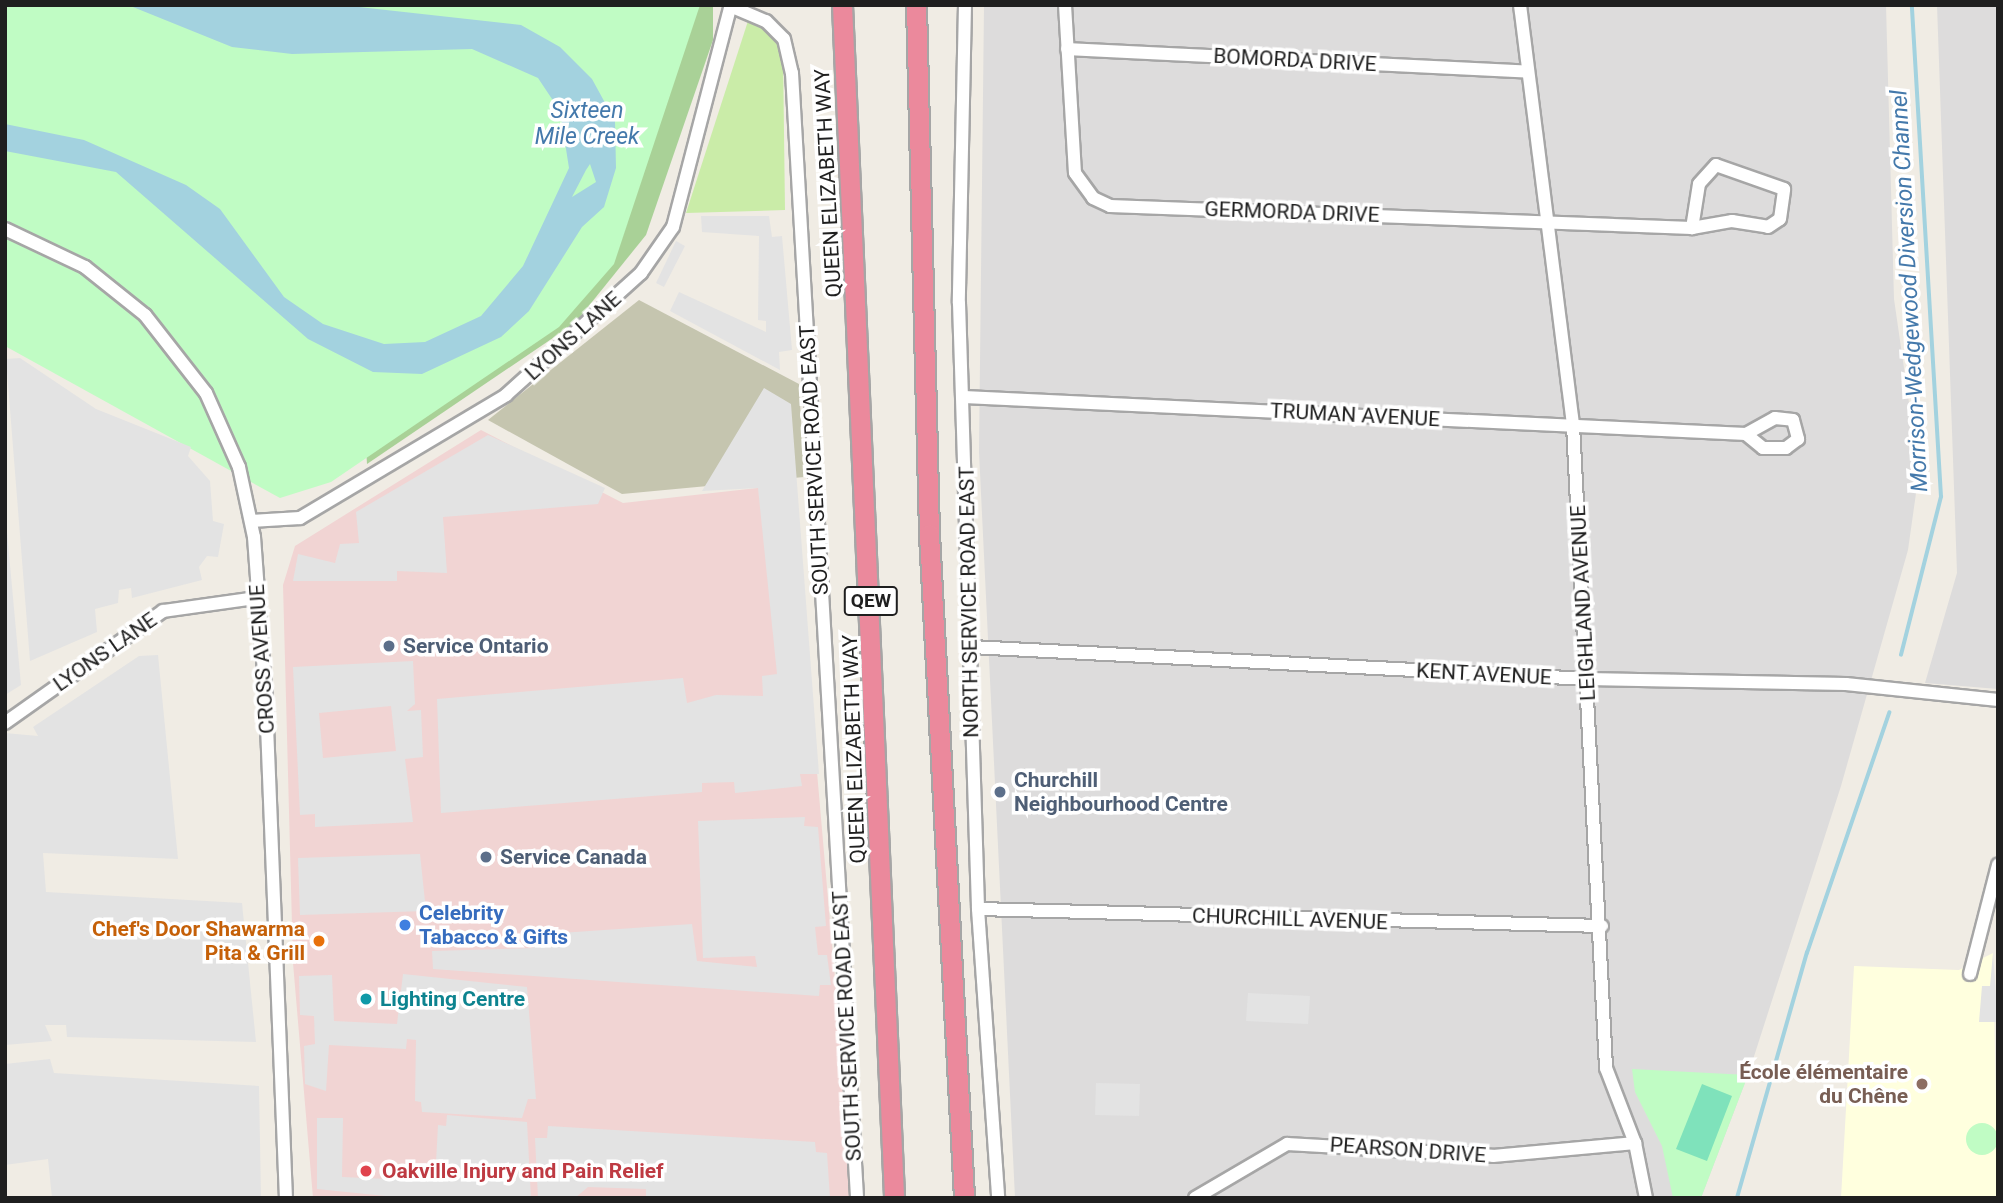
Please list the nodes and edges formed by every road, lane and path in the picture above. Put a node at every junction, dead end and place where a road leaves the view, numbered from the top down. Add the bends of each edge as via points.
1 (842, 5) edge
2 (916, 5) edge
3 (965, 5) edge
4 (1065, 5) edge
5 (1520, 5) edge
6 (731, 6) edge
7 (1067, 49) junction
8 (1524, 71) junction
9 (1548, 220) junction
10 (1692, 228) junction
11 (5, 229) edge
12 (964, 397) junction
13 (1573, 425) junction
14 (1745, 433) dead end
15 (251, 521) junction
16 (256, 598) junction
17 (971, 647) junction
18 (1587, 679) junction
19 (1998, 700) edge
20 (5, 723) edge
21 (1998, 866) edge
22 (978, 909) junction
23 (1602, 926) junction
24 (1970, 974) dead end
25 (1635, 1143) junction
26 (286, 1198) edge
27 (857, 1198) edge
28 (894, 1198) edge
29 (964, 1198) edge
30 (998, 1198) edge
31 (1195, 1198) edge
32 (1646, 1198) edge

1 - 28 highway, QUEEN ELIZABETH WAY / QEW
2 - 29 highway via 929,534
3 - 12 street, NORTH SERVICE ROAD EAST via 959,303
4 - 7 street, GERMORDA DRIVE
5 - 8 street, LEIGHLAND AVENUE
6 - 15 street, LYONS LANE via 673,227 641,273 506,395 300,518
6 - 27 street, SOUTH SERVICE ROAD EAST via 766,21 784,39 792,73
7 - 8 street, BOMORDA DRIVE
7 - 9 street, GERMORDA DRIVE via 1075,173 1093,198 1110,206
8 - 9 street, LEIGHLAND AVENUE
9 - 10 street, GERMORDA DRIVE
9 - 13 street, LEIGHLAND AVENUE
10 - 10 street, GERMORDA DRIVE via 1732,221 1768,227 1780,219 1784,189 1716,165 1699,184
11 - 15 street, CROSS AVENUE via 54,249 122,293 183,356 232,449
12 - 13 street, TRUMAN AVENUE
12 - 17 street, NORTH SERVICE ROAD EAST
13 - 14 street, TRUMAN AVENUE
13 - 18 street, LEIGHLAND AVENUE
15 - 16 street, CROSS AVENUE
16 - 20 street, LYONS LANE via 163,611
16 - 26 street, CROSS AVENUE
17 - 18 street, KENT AVENUE
17 - 22 street, NORTH SERVICE ROAD EAST
18 - 19 street, KENT AVENUE via 1846,684
18 - 23 street, LEIGHLAND AVENUE
21 - 24 street
22 - 23 street, CHURCHILL AVENUE
22 - 30 street, NORTH SERVICE ROAD EAST
23 - 25 street, LEIGHLAND AVENUE via 1606,1068
25 - 31 street, PEARSON DRIVE via 1493,1156 1287,1144
25 - 32 street, LEIGHLAND AVENUE

